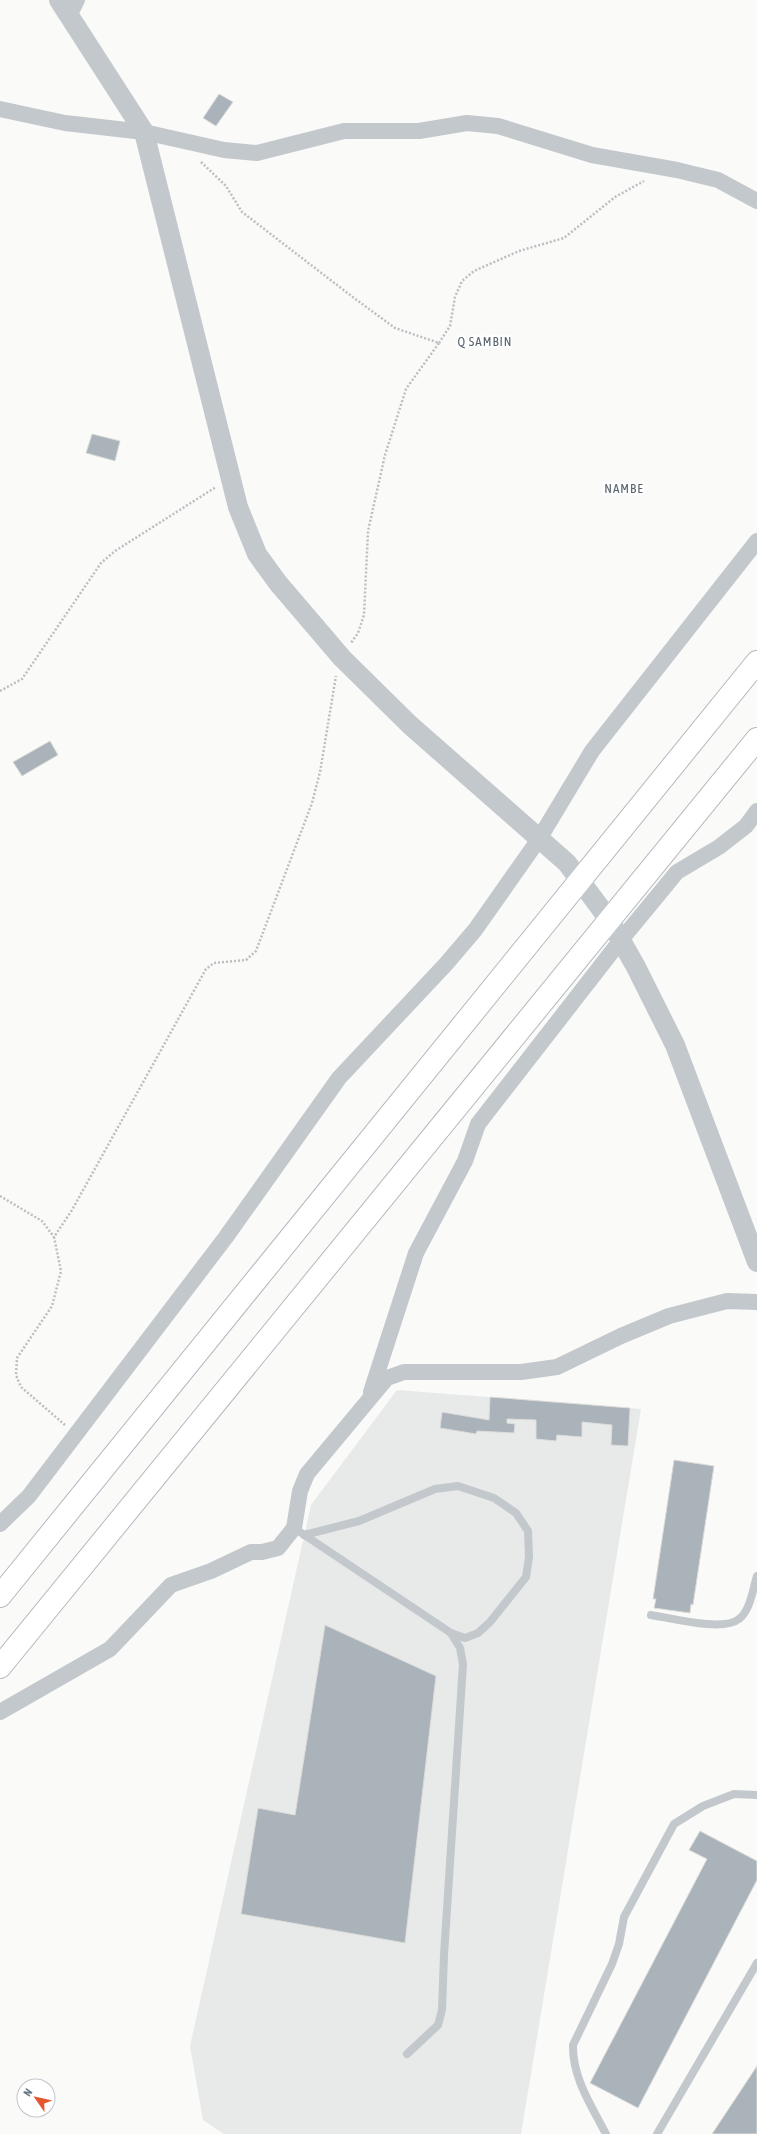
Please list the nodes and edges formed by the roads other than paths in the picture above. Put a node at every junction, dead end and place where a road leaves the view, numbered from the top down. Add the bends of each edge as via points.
1 (68, 5) edge
2 (0, 109) edge
3 (144, 132) junction
4 (757, 201) edge
5 (757, 541) edge
6 (757, 662) edge
7 (757, 739) edge
8 (757, 811) edge
9 (539, 839) junction
10 (580, 879) junction
11 (610, 921) junction
12 (621, 940) junction
13 (757, 1262) edge
14 (757, 1302) edge
15 (369, 1399) junction
16 (0, 1524) edge
17 (299, 1532) junction
18 (757, 1576) edge
19 (753, 1590) junction
20 (0, 1596) edge
21 (757, 1600) edge
22 (651, 1615) dead end
23 (451, 1633) junction
24 (0, 1667) edge
25 (0, 1712) edge
26 (757, 1795) edge
27 (757, 1963) edge
28 (407, 2054) dead end
29 (606, 2134) edge
30 (656, 2134) edge

1 - 3 street
2 - 3 street via 66,123
3 - 4 street via 224,150 257,153 344,131 419,131 468,123 498,126 592,155 718,180
3 - 9 street via 238,507 257,554 278,584 342,658 410,725
5 - 9 street via 592,751
6 - 10 highway
7 - 11 highway
8 - 12 street via 746,826 719,847 677,872
9 - 10 street via 567,863
9 - 16 street via 475,930 339,1078 226,1237 29,1496
10 - 11 street
10 - 20 highway
11 - 12 street
11 - 24 highway
12 - 13 street via 675,1045
12 - 15 street via 478,1124 465,1161 416,1253
14 - 15 street via 727,1301 669,1316 557,1367 521,1372 404,1372 387,1378
15 - 17 street via 307,1474 300,1491
17 - 23 lane
17 - 23 lane via 359,1521 435,1489 458,1486 494,1498 516,1513 528,1531 529,1557 526,1577 478,1633 465,1638
17 - 25 street via 278,1548 251,1552 211,1571 171,1585 110,1650
18 - 19 lane
19 - 21 lane
19 - 22 lane via 747,1608 739,1619 723,1625
23 - 28 lane via 460,1648 463,1664 442,2010 438,2025
26 - 29 lane via 734,1794 703,1806 674,1824 624,1917 612,1964 573,2045 572,2060
27 - 30 lane

